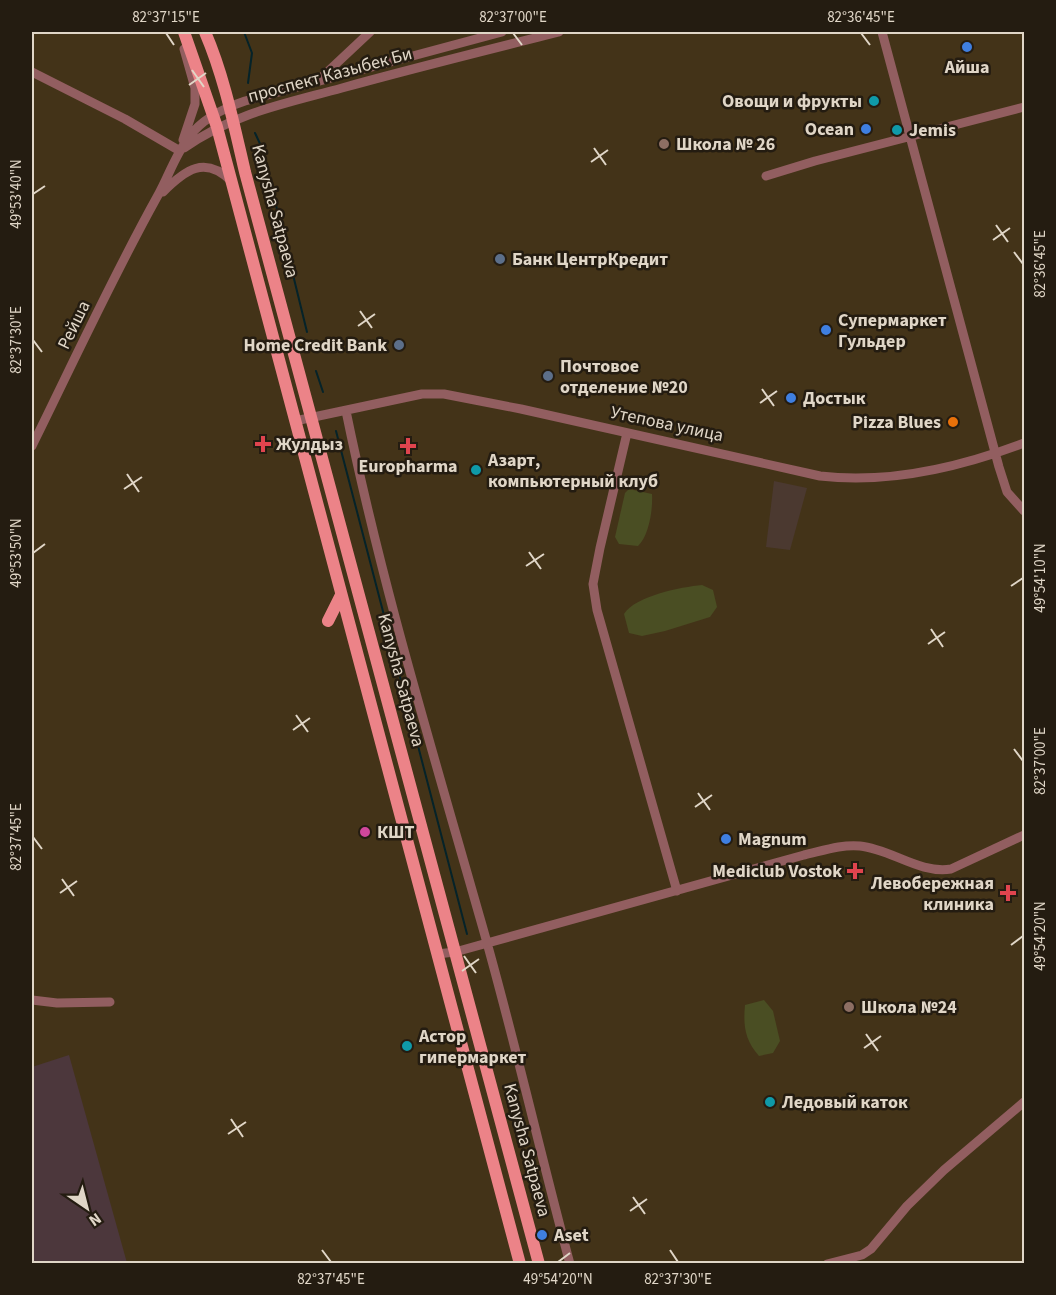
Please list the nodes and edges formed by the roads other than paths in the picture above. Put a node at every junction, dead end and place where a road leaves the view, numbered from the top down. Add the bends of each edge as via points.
1 (179, 32) edge
2 (184, 32) edge
3 (205, 32) edge
4 (370, 32) edge
5 (502, 32) edge
6 (559, 32) edge
7 (882, 32) edge
8 (32, 72) edge
9 (320, 79) junction
10 (229, 106) junction
11 (1024, 107) edge
12 (233, 120) junction
13 (215, 121) junction
14 (910, 137) junction
15 (180, 151) junction
16 (766, 177) dead end
17 (231, 181) junction
18 (155, 200) junction
19 (346, 411) junction
20 (312, 418) junction
21 (295, 421) junction
22 (627, 433) junction
23 (1024, 443) edge
24 (32, 446) edge
25 (995, 452) junction
26 (1024, 511) edge
27 (341, 595) junction
28 (328, 621) dead end
29 (1024, 835) edge
30 (677, 891) junction
31 (487, 942) junction
32 (455, 952) junction
33 (437, 954) junction
34 (32, 1000) edge
35 (110, 1002) dead end
36 (1024, 1102) edge
37 (520, 1263) edge
38 (539, 1263) edge
39 (570, 1263) edge
40 (827, 1263) edge

1 - 15 street, Рейша via 195,88 195,104
2 - 13 main road, Kanysha Satpaeva
3 - 10 main road, Kanysha Satpaeva
4 - 9 street
5 - 9 street, проспект Казыбек Би
6 - 12 street, проспект Казыбек Би via 402,71
7 - 14 street
8 - 15 street
9 - 10 street, проспект Казыбек Би
10 - 12 main road, Kanysha Satpaeva
10 - 13 street, проспект Казыбек Би
11 - 14 street
12 - 13 street, проспект Казыбек Би
12 - 20 main road, Kanysha Satpaeva
13 - 15 street
13 - 17 main road, Kanysha Satpaeva
14 - 16 street
14 - 25 street
15 - 18 street, Рейша
17 - 18 street via 215,168 191,169
17 - 21 main road, Kanysha Satpaeva
18 - 24 street, Рейша
19 - 20 street, Утепова улица
19 - 22 street, Утепова улица via 422,394 444,394
19 - 31 street via 422,722
20 - 21 street, Утепова улица
20 - 32 main road, Kanysha Satpaeva
21 - 27 main road, Kanysha Satpaeva
22 - 25 street, Утепова улица via 820,476 866,479 909,474
22 - 30 street via 593,584
23 - 25 street, Утепова улица
25 - 26 street via 1007,492
27 - 28 main road
27 - 33 main road, Kanysha Satpaeva
29 - 30 street via 939,871 871,848 844,846
30 - 31 street
31 - 32 street
31 - 39 street
32 - 33 street
32 - 38 main road, Kanysha Satpaeva
33 - 37 main road, Kanysha Satpaeva
34 - 35 street
36 - 40 street via 944,1170 870,1249

